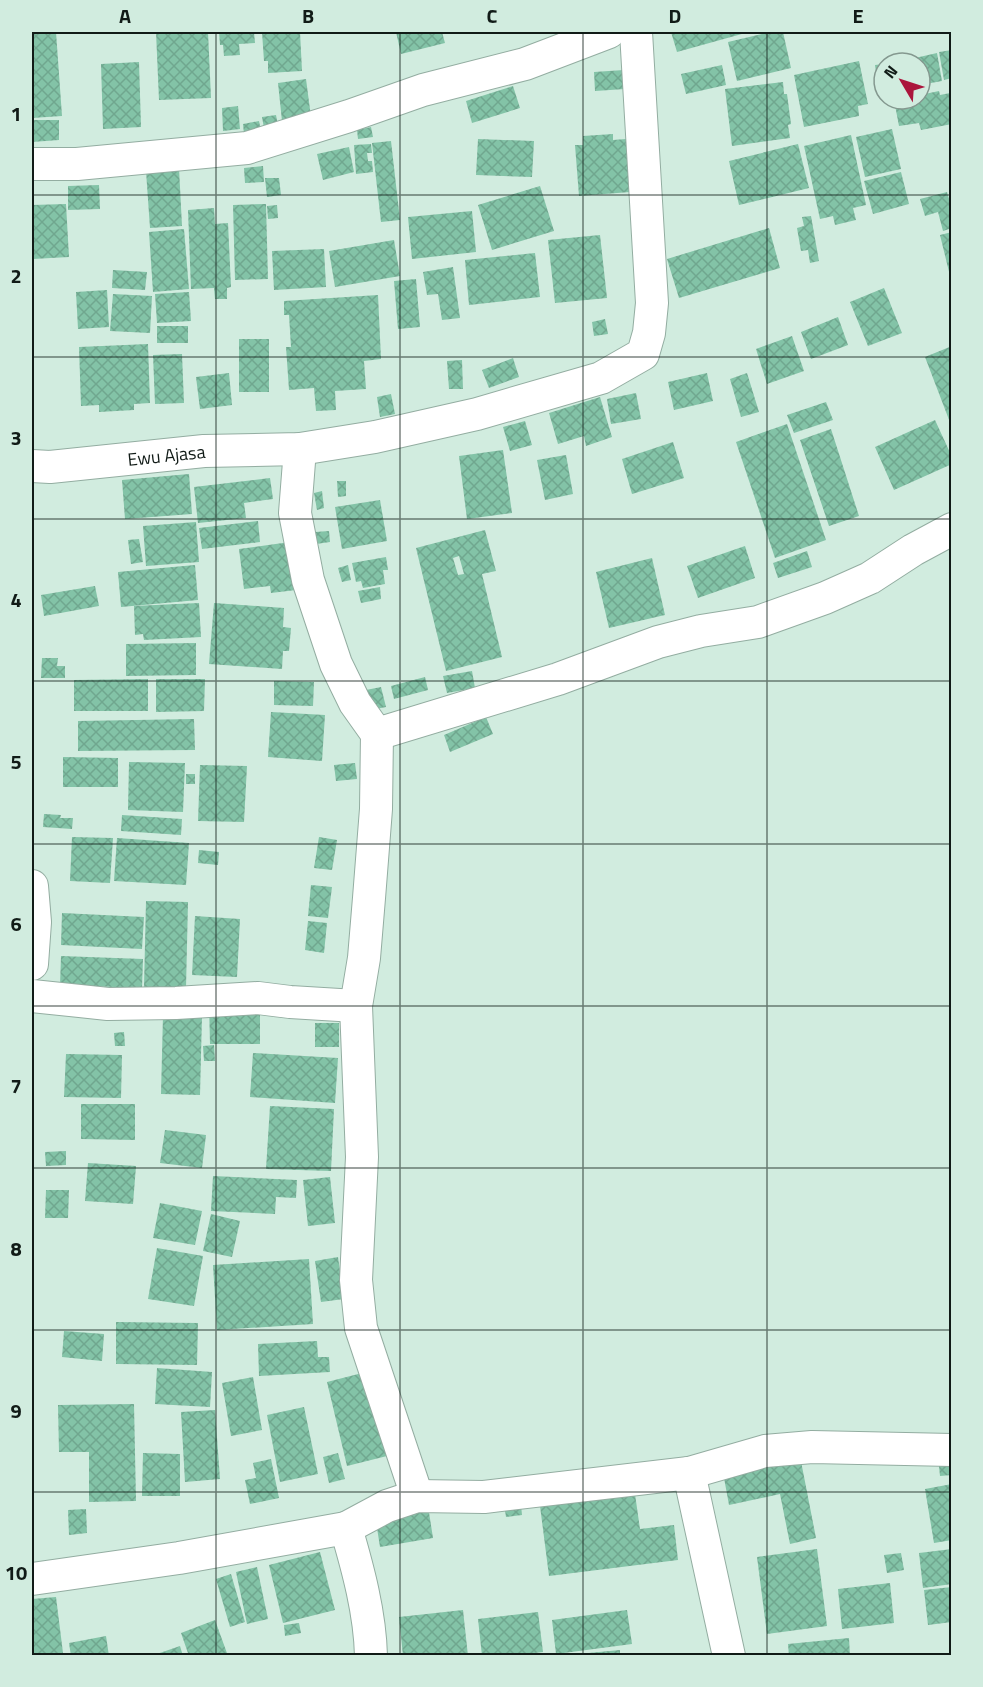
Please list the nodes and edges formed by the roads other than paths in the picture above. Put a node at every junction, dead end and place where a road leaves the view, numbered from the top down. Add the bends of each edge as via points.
1 (609, 32) edge
2 (636, 32) edge
3 (32, 164) edge
4 (300, 449) junction
5 (32, 466) edge
6 (951, 529) edge
7 (377, 734) junction
8 (32, 886) edge
9 (32, 964) edge
10 (32, 996) edge
11 (356, 1006) junction
12 (951, 1450) edge
13 (689, 1473) junction
14 (417, 1496) junction
15 (346, 1528) junction
16 (32, 1579) edge
17 (371, 1656) edge
18 (729, 1656) edge

1 - 3 street via 525,64 423,90 247,148 77,164
2 - 4 street, Ewu Ajasa via 652,303 643,354 601,378 477,414
4 - 5 street, Ewu Ajasa via 204,451
4 - 7 street via 295,513 308,580 336,664 355,703
6 - 7 street via 870,578 758,622 657,642 558,679
7 - 11 street via 376,809 364,958
8 - 9 street
10 - 11 street via 108,1004 258,998
11 - 14 street via 362,1157 356,1280 362,1328
12 - 13 street via 812,1447 765,1451
13 - 14 street via 484,1497
13 - 18 street
14 - 15 street via 387,1506
15 - 16 street
15 - 17 street

